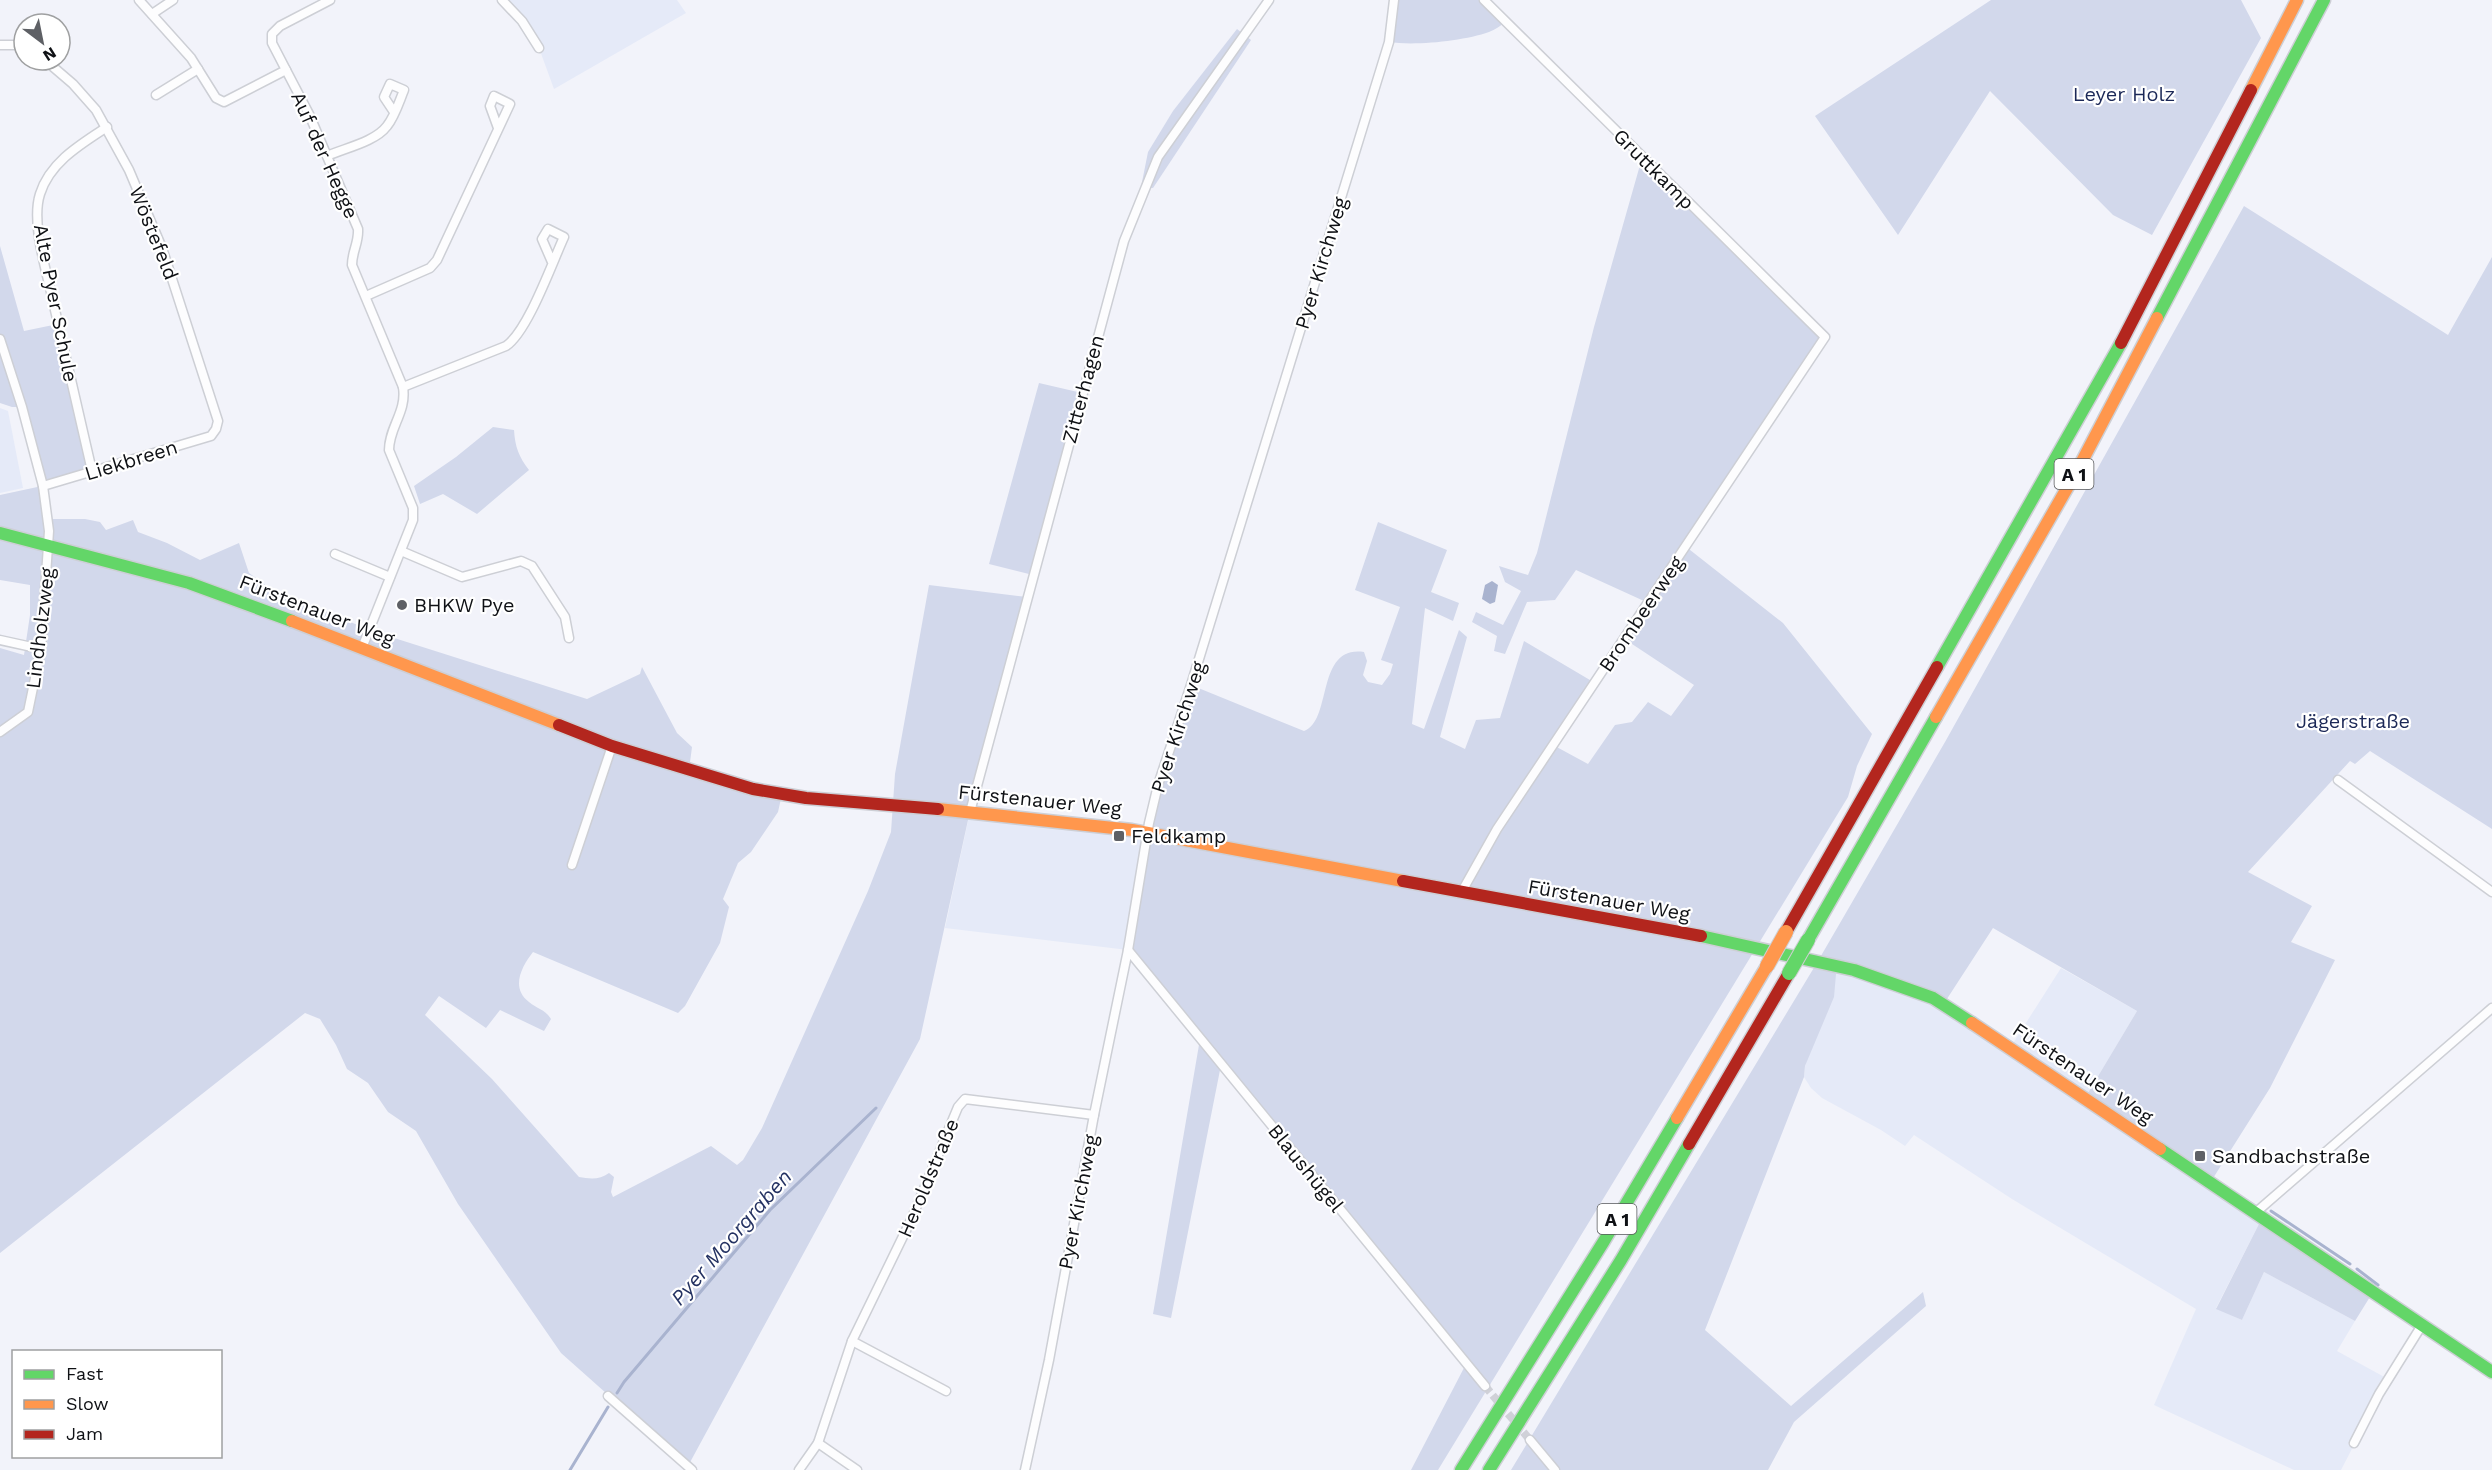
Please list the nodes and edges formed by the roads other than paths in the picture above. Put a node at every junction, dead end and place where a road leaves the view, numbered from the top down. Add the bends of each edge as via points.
1 (139, 0) edge
2 (172, 0) edge
3 (330, 0) edge
4 (502, 0) edge
5 (1269, 0) edge
6 (1394, 0) edge
7 (1484, 0) edge
8 (2297, 0) edge
9 (2324, 0) edge
10 (152, 14) junction
11 (539, 48) dead end
12 (198, 69) junction
13 (286, 70) junction
14 (60, 72) edge
15 (156, 95) dead end
16 (394, 112) dead end
17 (107, 127) junction
18 (498, 128) dead end
19 (327, 156) junction
20 (552, 262) dead end
21 (366, 296) junction
22 (1825, 337) joint
23 (0, 339) edge
24 (403, 387) junction
25 (216, 429) joint
26 (92, 471) junction
27 (43, 486) junction
28 (0, 533) edge
29 (50, 546) junction
30 (401, 550) junction
31 (335, 554) dead end
32 (390, 577) junction
33 (569, 638) dead end
34 (0, 640) edge
35 (362, 648) junction
36 (41, 650) junction
37 (0, 732) edge
38 (612, 746) junction
39 (2338, 780) dead end
40 (970, 812) junction
41 (1148, 832) junction
42 (572, 865) dead end
43 (1461, 892) junction
44 (2492, 892) edge
45 (1128, 950) junction
46 (2492, 1008) edge
47 (1094, 1114) junction
48 (2254, 1214) junction
49 (2422, 1325) junction
50 (852, 1341) junction
51 (2492, 1372) edge
52 (1485, 1386) tunnel mouth
53 (946, 1391) dead end
54 (608, 1396) dead end
55 (1530, 1440) tunnel mouth
56 (818, 1443) junction
57 (2354, 1443) dead end
58 (692, 1470) edge
59 (799, 1470) edge
60 (857, 1470) edge
61 (1025, 1470) edge
62 (1461, 1470) edge
63 (1489, 1470) edge
64 (1555, 1470) edge

1 - 10 street
2 - 10 street
3 - 13 street, Auf der Hegge via 272,34 272,43
4 - 11 street via 522,21
5 - 40 street, Zitterhagen via 1158,157 1124,242
6 - 41 street, Pyer Kirchweg via 1389,42 1158,785
7 - 22 street, Gruttkamp
8 - 62 main road, A 1, bridge via 2126,335 1767,966 1604,1241
9 - 63 main road, A 1, bridge via 2078,469 1621,1260
10 - 12 street
12 - 13 street via 216,98 224,102
12 - 15 street
13 - 19 street, Auf der Hegge
14 - 17 street, Wöstefeld via 74,84
16 - 19 street via 382,131
17 - 25 street, Wöstefeld via 162,248 216,413
17 - 26 street, Alte Pyer Schule via 63,158 47,178 39,195 38,217
18 - 21 street via 437,260 430,268
19 - 21 street, Auf der Hegge via 358,230 352,265
20 - 24 street via 515,340
21 - 24 street, Auf der Hegge
22 - 43 street, Brombeerweg via 1497,829
23 - 27 street, Lindholzweg
24 - 30 street via 405,400 389,441 389,450 413,508 413,520
25 - 26 street, Liekbreen via 211,436
26 - 27 street, Liekbreen
27 - 29 street, Lindholzweg
28 - 29 main road, Fürstenauer Weg
29 - 35 main road, Fürstenauer Weg via 225,595
29 - 36 street, Lindholzweg
30 - 32 street
30 - 33 street via 462,576 521,561 532,566 565,617
31 - 32 street
32 - 35 street
34 - 36 street
35 - 38 main road, Fürstenauer Weg
36 - 37 street, Lindholzweg via 28,711
38 - 40 main road, Fürstenauer Weg via 742,786 782,794
38 - 42 street
39 - 44 street
40 - 41 main road, Fürstenauer Weg
41 - 43 main road, Fürstenauer Weg
41 - 45 street, Pyer Kirchweg
43 - 48 main road, Fürstenauer Weg via 1732,942 1854,970 1938,1001
45 - 47 street, Pyer Kirchweg
45 - 52 street, Blaushügel
46 - 48 street
47 - 50 street, Heroldstraße via 965,1099
47 - 61 street, Pyer Kirchweg
48 - 49 main road, Fürstenauer Weg
49 - 51 main road, Fürstenauer Weg
49 - 57 street
50 - 53 street
50 - 56 street, Heroldstraße
54 - 58 street
55 - 64 street
56 - 59 street, Heroldstraße
56 - 60 street

